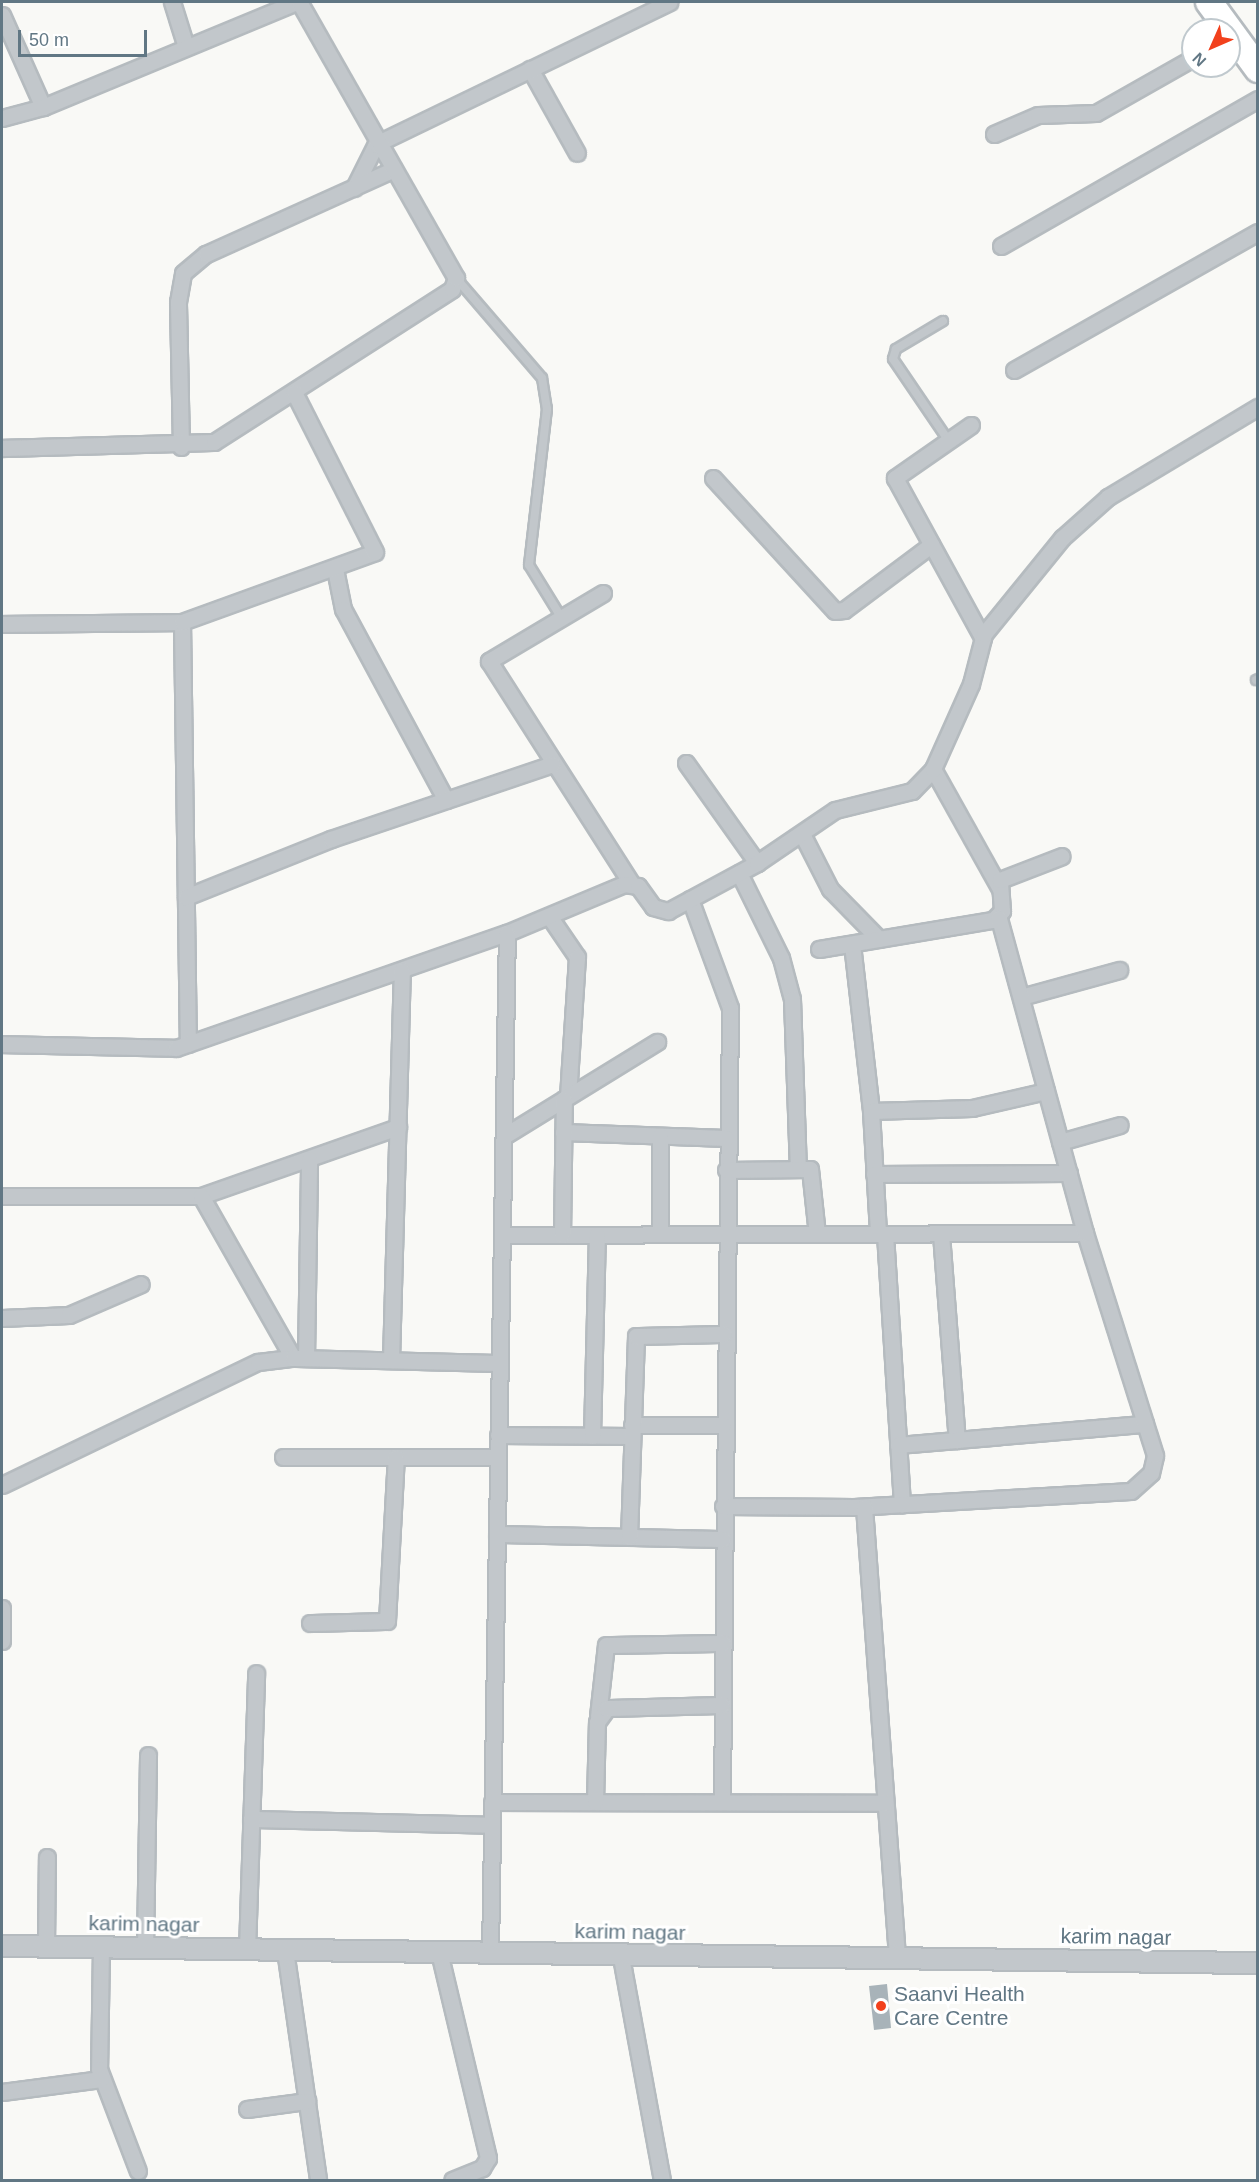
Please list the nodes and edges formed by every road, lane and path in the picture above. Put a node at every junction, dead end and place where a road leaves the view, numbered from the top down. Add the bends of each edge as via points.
1 (172, 2) edge
2 (298, 2) edge
3 (670, 2) edge
4 (1209, 2) edge
5 (2, 15) edge
6 (1220, 18) edge
7 (186, 47) junction
8 (1241, 48) edge
9 (1181, 65) edge
10 (530, 69) junction
11 (1257, 69) edge
12 (1257, 99) edge
13 (43, 107) junction
14 (2, 118) edge
15 (994, 134) dead end
16 (376, 144) junction
17 (578, 153) dead end
18 (392, 170) junction
19 (354, 188) junction
20 (1257, 232) edge
21 (1001, 246) dead end
22 (456, 278) junction
23 (943, 321) dead end
24 (1014, 370) dead end
25 (294, 392) junction
26 (1257, 407) edge
27 (971, 425) dead end
28 (948, 440) junction
29 (181, 447) junction
30 (2, 448) edge
31 (713, 478) dead end
32 (931, 545) junction
33 (335, 570) junction
34 (603, 593) dead end
35 (561, 617) junction
36 (182, 622) junction
37 (2, 624) edge
38 (983, 639) junction
39 (686, 763) dead end
40 (553, 764) junction
41 (933, 769) junction
42 (446, 800) junction
43 (802, 834) junction
44 (1062, 856) dead end
45 (757, 863) junction
46 (739, 873) junction
47 (631, 883) junction
48 (999, 887) junction
49 (186, 897) junction
50 (690, 899) junction
51 (549, 916) junction
52 (999, 918) junction
53 (507, 933) junction
54 (879, 939) junction
55 (852, 944) junction
56 (819, 949) dead end
57 (402, 970) junction
58 (1119, 970) dead end
59 (1021, 997) junction
60 (657, 1042) dead end
61 (2, 1044) edge
62 (189, 1044) junction
63 (1047, 1091) junction
64 (566, 1097) junction
65 (871, 1111) junction
66 (1120, 1125) dead end
67 (398, 1127) junction
68 (563, 1132) junction
69 (504, 1136) junction
70 (660, 1136) junction
71 (726, 1138) junction
72 (1060, 1142) junction
73 (309, 1159) junction
74 (798, 1167) junction
75 (726, 1170) junction
76 (1069, 1173) junction
77 (874, 1174) junction
78 (2, 1196) edge
79 (201, 1196) junction
80 (1085, 1233) junction
81 (660, 1234) junction
82 (724, 1234) junction
83 (817, 1234) junction
84 (881, 1234) junction
85 (941, 1234) junction
86 (502, 1235) junction
87 (562, 1235) junction
88 (597, 1235) junction
89 (141, 1284) dead end
90 (2, 1318) edge
91 (724, 1334) junction
92 (299, 1358) junction
93 (391, 1360) junction
94 (500, 1363) junction
95 (1145, 1424) junction
96 (723, 1425) junction
97 (632, 1431) junction
98 (498, 1435) junction
99 (592, 1436) junction
100 (957, 1440) junction
101 (898, 1445) junction
102 (498, 1456) junction
103 (283, 1457) dead end
104 (396, 1457) junction
105 (2, 1484) edge
106 (902, 1504) junction
107 (723, 1506) junction
108 (864, 1507) junction
109 (497, 1534) junction
110 (629, 1537) junction
111 (723, 1539) junction
112 (2, 1608) edge
113 (310, 1623) dead end
114 (2, 1641) edge
115 (723, 1643) junction
116 (256, 1673) dead end
117 (722, 1705) junction
118 (598, 1716) junction
119 (148, 1755) dead end
120 (722, 1800) junction
121 (596, 1802) junction
122 (492, 1803) junction
123 (885, 1803) junction
124 (251, 1819) junction
125 (492, 1825) junction
126 (47, 1857) dead end
127 (2, 1946) edge
128 (46, 1946) junction
129 (101, 1947) junction
130 (145, 1948) junction
131 (247, 1950) junction
132 (285, 1950) junction
133 (440, 1952) junction
134 (490, 1953) junction
135 (621, 1957) junction
136 (897, 1958) junction
137 (1257, 1963) edge
138 (101, 2079) junction
139 (2, 2092) edge
140 (307, 2101) junction
141 (247, 2109) dead end
142 (138, 2171) dead end
143 (318, 2181) edge
144 (452, 2181) edge
145 (662, 2181) edge

1 - 7 street
2 - 7 street
2 - 16 street
3 - 10 street
4 - 6 main road
5 - 13 street
7 - 13 street
8 - 11 main road
9 - 15 street via 1096,113 1038,115
10 - 16 street
10 - 17 street
12 - 21 street
13 - 14 street
16 - 18 street
16 - 19 street
18 - 19 street
18 - 22 street
19 - 29 street via 206,255 183,273 178,302
20 - 24 street
22 - 25 street via 452,289
22 - 35 lane via 542,378 547,409 529,565
23 - 28 lane via 896,349 893,359
25 - 29 street via 214,442
25 - 33 street via 376,548 371,555
26 - 38 street via 1082,517 1009,599
27 - 28 street
28 - 32 street via 895,478
29 - 30 street
31 - 32 street via 835,611 844,610
32 - 38 street
33 - 36 street
33 - 42 street via 343,609
34 - 35 street
35 - 40 street via 489,661
36 - 37 street
36 - 49 street
38 - 41 street via 971,684
39 - 45 street
40 - 42 street
40 - 47 street
41 - 43 street via 912,790 835,810
41 - 48 street
42 - 49 street
43 - 45 street
43 - 54 street via 830,888
44 - 48 street via 1005,876
45 - 46 street
46 - 50 street
46 - 74 street via 781,958 792,999
47 - 50 street via 660,912
47 - 51 street
48 - 52 street
49 - 62 street
50 - 71 street via 730,1008
51 - 53 street
51 - 64 street via 577,957
52 - 54 street
52 - 59 street
53 - 57 street
53 - 69 street
54 - 55 street
55 - 56 street
55 - 65 street
57 - 62 street
57 - 67 street
58 - 59 street
59 - 63 street
60 - 64 street
61 - 62 street via 155,1049
63 - 65 street via 972,1108
63 - 72 street
64 - 68 street
64 - 69 street
65 - 77 street
66 - 72 street
67 - 73 street
67 - 93 street
68 - 70 street
68 - 87 street
69 - 86 street
70 - 71 street
70 - 81 street
71 - 75 street
72 - 76 street
73 - 79 street
73 - 92 street
74 - 75 street
74 - 83 street via 812,1173
75 - 82 street
76 - 77 street
76 - 80 street
77 - 84 street
78 - 79 street
79 - 92 street
80 - 85 street
80 - 95 street
81 - 82 street
81 - 88 street
82 - 83 street
82 - 91 street
83 - 84 street
84 - 85 street
84 - 101 street
85 - 100 street
86 - 87 street
86 - 94 street
87 - 88 street
88 - 99 street
89 - 90 street via 69,1315
91 - 96 street
91 - 97 street via 636,1336
92 - 93 street
92 - 105 street via 250,1366
93 - 94 street
94 - 98 street
95 - 100 street
95 - 106 street via 1154,1464 1147,1481 1131,1491
96 - 97 street
96 - 107 street
97 - 99 street
97 - 110 street
98 - 99 street
98 - 102 street
100 - 101 street
101 - 106 street
102 - 104 street
102 - 109 street
103 - 104 street
104 - 113 street via 387,1621
106 - 108 street
107 - 108 street
107 - 111 street
108 - 123 street
109 - 110 street
109 - 122 street
110 - 111 street
111 - 115 street
112 - 114 street
115 - 117 street
115 - 118 street via 606,1645
116 - 124 street
117 - 118 street via 607,1708
117 - 120 street
118 - 121 street
119 - 130 street
120 - 121 street
120 - 123 street
121 - 122 street
122 - 125 street
123 - 136 street
124 - 125 street
124 - 131 street
125 - 134 street
126 - 128 street
127 - 128 street, karim nagar
128 - 129 street, karim nagar
129 - 130 street, karim nagar
129 - 138 street
130 - 131 street, karim nagar
131 - 132 street, karim nagar
132 - 133 street, karim nagar
132 - 140 street
133 - 134 street, karim nagar
133 - 144 street via 488,2157 482,2168
134 - 135 street, karim nagar
135 - 136 street, karim nagar
135 - 145 street
136 - 137 street, karim nagar
138 - 139 street
138 - 142 street
140 - 141 street
140 - 143 street

